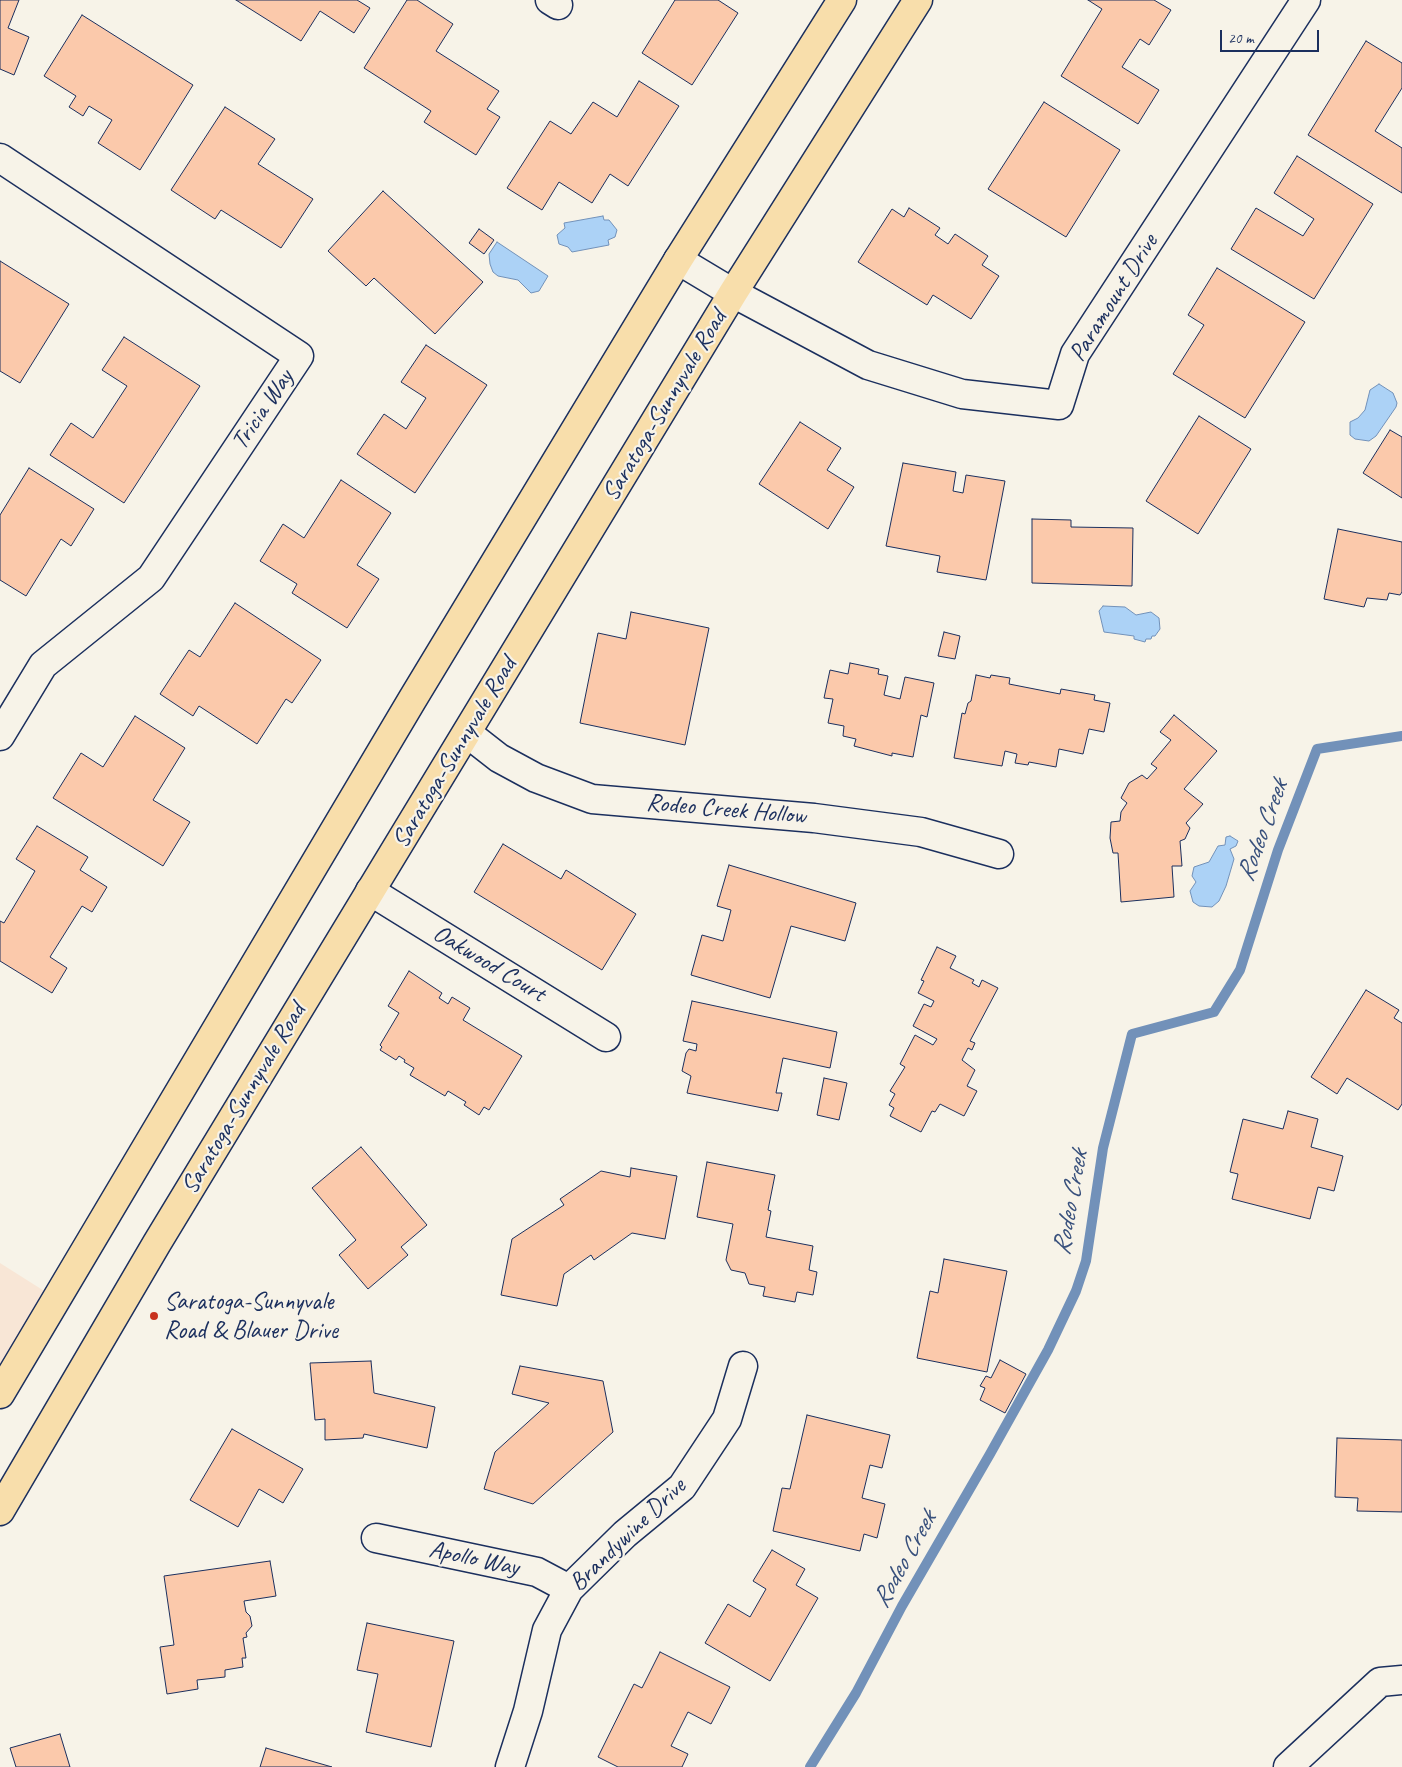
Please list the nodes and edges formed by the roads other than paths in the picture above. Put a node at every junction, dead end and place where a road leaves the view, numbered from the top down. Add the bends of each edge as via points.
1 (842, 0) edge
2 (918, 0) edge
3 (1306, 0) edge
4 (0, 158) edge
5 (678, 260) junction
6 (733, 293) junction
7 (467, 733) junction
8 (0, 736) edge
9 (999, 854) dead end
10 (370, 891) junction
11 (606, 1037) dead end
12 (743, 1366) dead end
13 (0, 1394) edge
14 (0, 1510) edge
15 (376, 1538) dead end
16 (569, 1588) junction
17 (1402, 1680) edge
18 (510, 1767) edge
19 (1288, 1767) edge

1 - 5 main road
2 - 6 main road, Saratoga-Sunnyvale Road
3 - 6 street, Paramount Drive via 1075,354 1059,405 962,394 868,365
4 - 8 street, Tricia Way via 299,356 151,578 44,665
5 - 6 street, Paramount Drive
5 - 13 main road via 406,708
6 - 7 main road, Saratoga-Sunnyvale Road
7 - 9 street, Rodeo Creek Hollow via 499,758 536,778 592,799 814,818 921,832
7 - 10 main road, Saratoga-Sunnyvale Road
10 - 11 street, Oakwood Court
10 - 14 main road, Saratoga-Sunnyvale Road via 162,1234
12 - 16 street, Brandywine Drive via 726,1418 682,1487 625,1534
15 - 16 street, Apollo Way via 537,1572
16 - 18 street, Brandywine Drive via 547,1630 528,1711
17 - 19 street via 1380,1682

